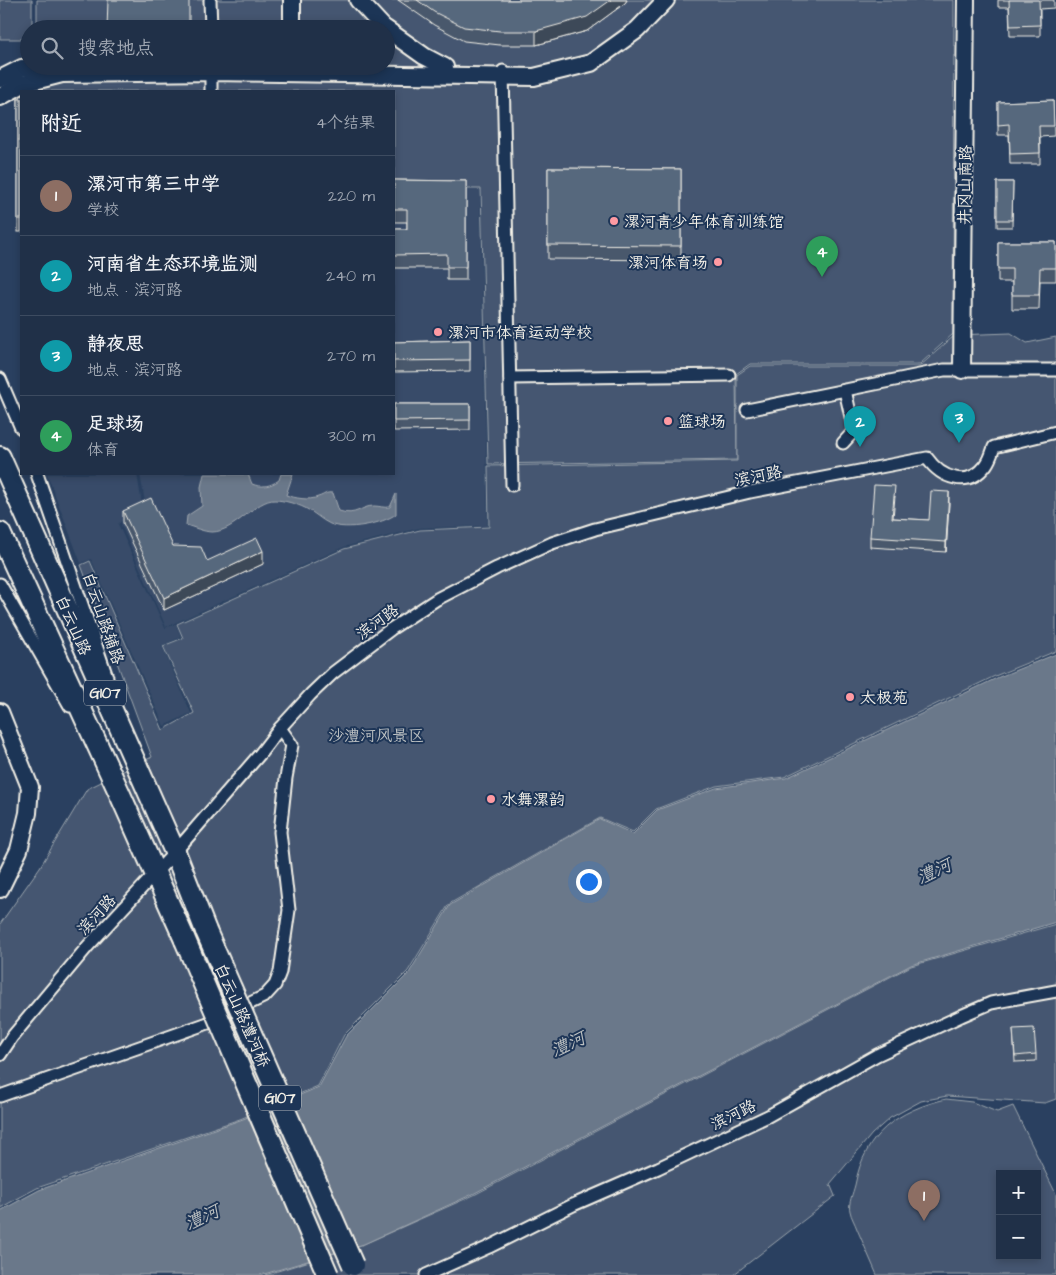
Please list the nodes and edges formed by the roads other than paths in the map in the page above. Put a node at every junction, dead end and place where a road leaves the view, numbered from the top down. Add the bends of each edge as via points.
1 (210, 0) edge
2 (292, 0) edge
3 (358, 0) edge
4 (656, 0) edge
5 (666, 0) edge
6 (966, 0) edge
7 (211, 20) edge
8 (292, 20) edge
9 (377, 20) edge
10 (395, 35) edge
11 (395, 66) edge
12 (445, 67) junction
13 (20, 69) edge
14 (395, 72) edge
15 (503, 73) junction
16 (58, 75) edge
17 (211, 75) edge
18 (0, 79) edge
19 (211, 90) edge
20 (0, 97) edge
21 (962, 370) junction
22 (1056, 370) edge
23 (729, 375) dead end
24 (510, 378) junction
25 (0, 379) edge
26 (845, 390) junction
27 (747, 410) dead end
28 (20, 426) edge
29 (1056, 432) edge
30 (843, 443) dead end
31 (0, 457) edge
32 (37, 475) edge
33 (512, 485) dead end
34 (0, 533) edge
35 (0, 584) edge
36 (0, 712) edge
37 (280, 728) junction
38 (140, 773) junction
39 (119, 792) junction
40 (175, 852) junction
41 (156, 874) junction
42 (0, 889) edge
43 (206, 931) joint
44 (185, 940) joint
45 (1056, 991) edge
46 (0, 1055) edge
47 (0, 1096) edge
48 (355, 1270) edge
49 (328, 1275) edge
50 (426, 1275) edge

1 - 7 street
2 - 8 street
3 - 9 street
4 - 15 street via 637,22 587,57
5 - 15 street via 636,30 591,63 534,77
6 - 21 street, 井冈山南路
10 - 12 street
11 - 12 street
12 - 15 street
13 - 18 street
14 - 15 street
15 - 24 street
16 - 20 street via 23,84
17 - 19 street
21 - 22 street
21 - 26 street via 944,370
23 - 24 street
24 - 33 street
25 - 28 street
26 - 27 street
26 - 30 street via 854,432
29 - 37 street, 滨河路 via 994,447 984,468 964,478 942,474 927,458 731,496 594,529 552,543 437,599 391,630 333,673
31 - 38 highway, 白云山路 / G107
32 - 38 street, 白云山路辅路
34 - 39 highway, 白云山路 / G107
35 - 39 street
36 - 42 street via 30,787 28,813 19,850
37 - 40 street, 滨河路
37 - 47 street via 292,745 280,832 289,910 280,972 275,985 265,996 211,1022
38 - 40 highway, 白云山路 / G107
39 - 41 highway, 白云山路 / G107
40 - 41 street, 滨河路
40 - 43 highway, 白云山路 / G107
41 - 44 highway, 白云山路 / G107
41 - 46 street, 滨河路 via 88,946
43 - 48 highway, 白云山路澧河桥 / G107, bridge
44 - 49 highway, 白云山路澧河桥 / G107, bridge
45 - 50 street, 滨河路 via 991,1003 961,1016 877,1055 768,1116

